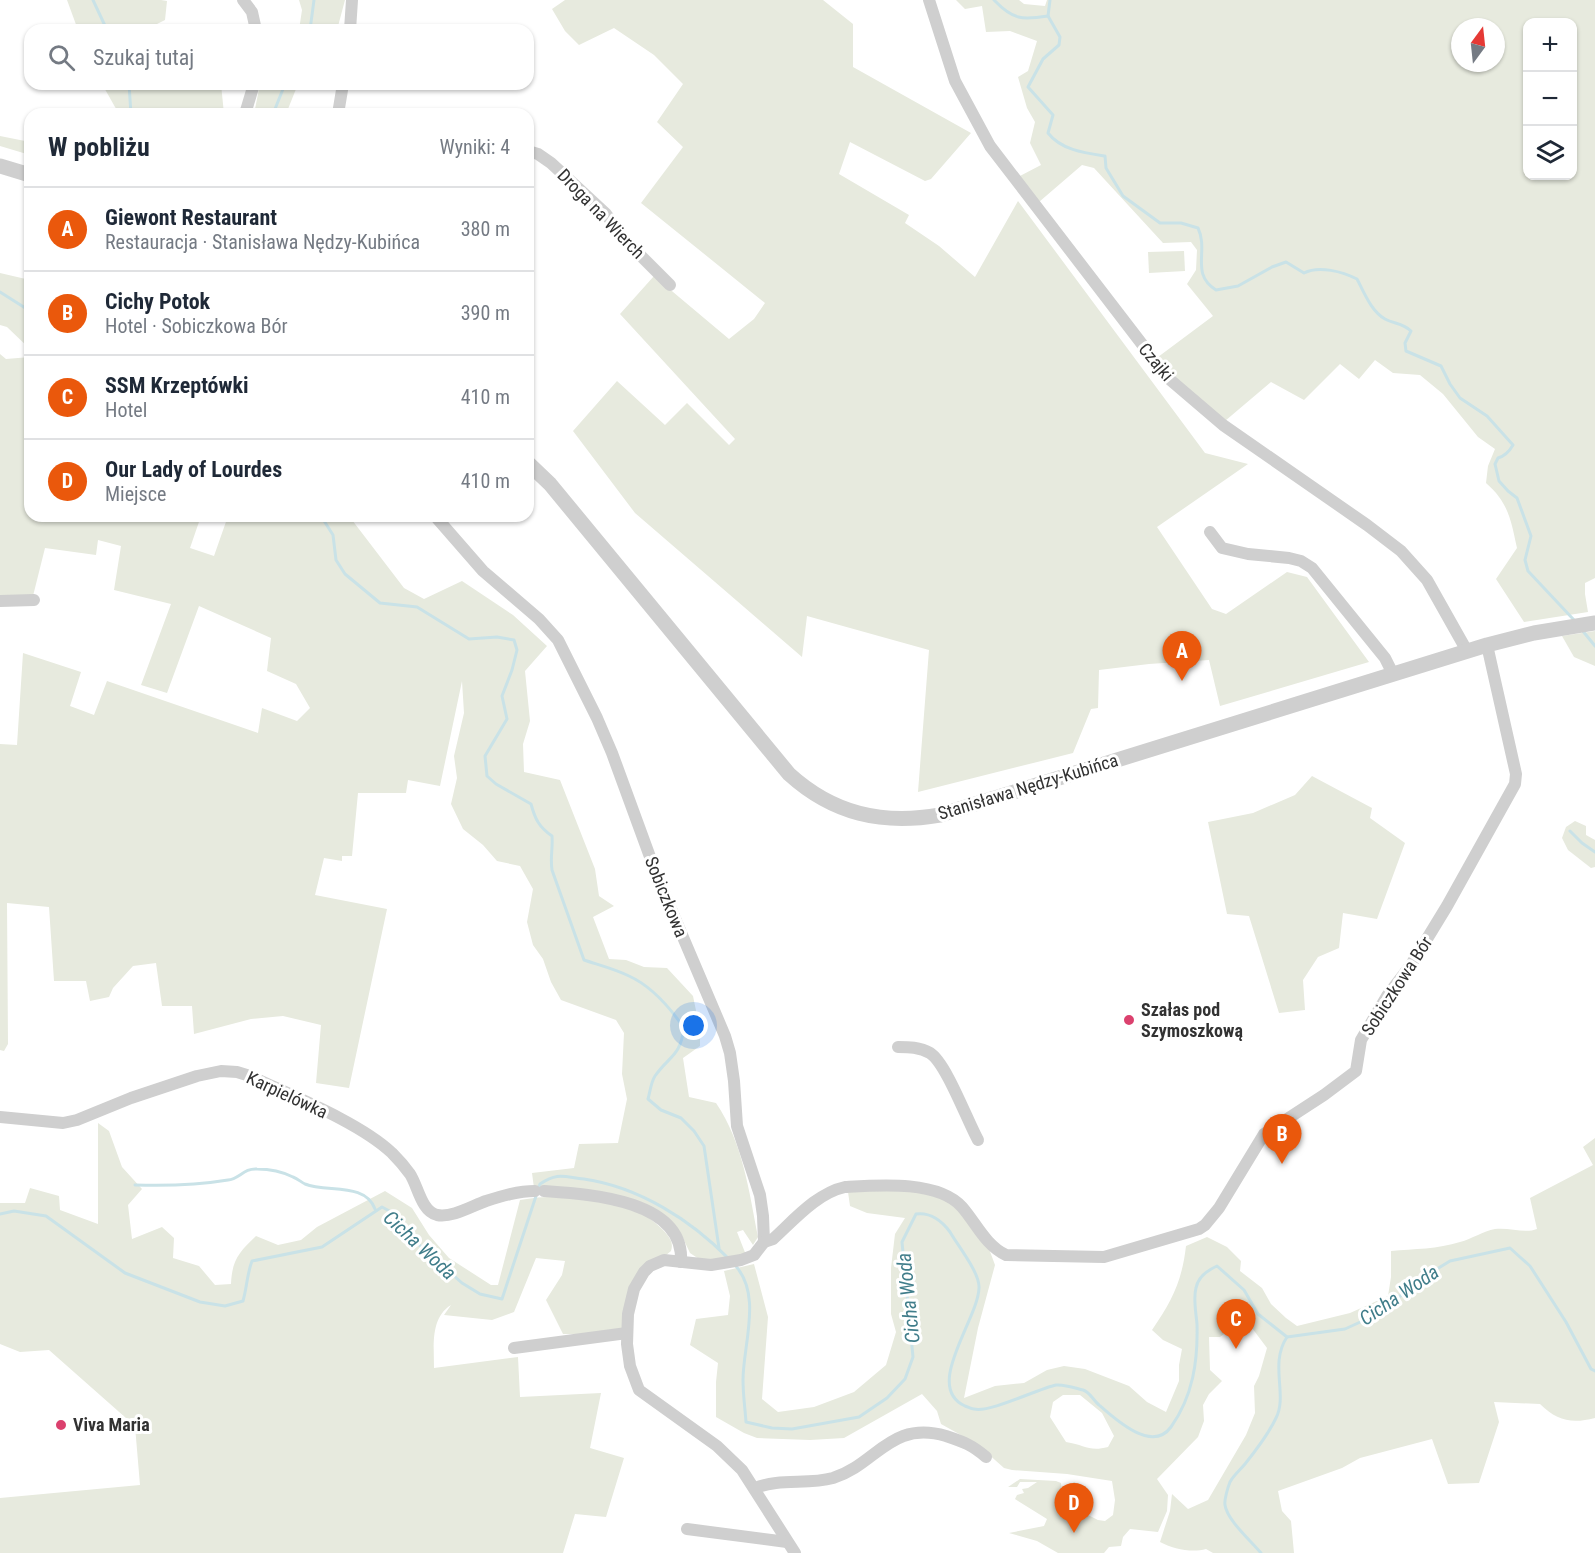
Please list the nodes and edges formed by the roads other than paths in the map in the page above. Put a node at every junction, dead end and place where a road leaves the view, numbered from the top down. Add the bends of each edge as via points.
1 (243, 0) edge
2 (352, 0) edge
3 (929, 0) edge
4 (255, 24) edge
5 (350, 24) edge
6 (253, 90) edge
7 (342, 90) edge
8 (247, 108) edge
9 (339, 108) edge
10 (534, 153) edge
11 (0, 166) edge
12 (24, 173) edge
13 (670, 285) dead end
14 (534, 469) edge
15 (440, 522) edge
16 (1209, 532) dead end
17 (34, 600) dead end
18 (0, 602) edge
19 (1595, 623) edge
20 (1487, 645) junction
21 (1467, 651) junction
22 (1392, 674) junction
23 (898, 1047) dead end
24 (0, 1117) edge
25 (978, 1140) dead end
26 (764, 1242) junction
27 (681, 1262) junction
28 (627, 1333) junction
29 (514, 1348) dead end
30 (987, 1457) dead end
31 (755, 1488) junction
32 (687, 1529) dead end
33 (787, 1542) junction
34 (795, 1553) edge

1 - 4 street
2 - 5 street
3 - 21 street, Czajki via 955,81 990,146 1168,378 1223,425 1401,551 1427,580
6 - 8 street
7 - 9 street
10 - 13 street, Droga na Wierch via 551,163 606,214 624,239
11 - 12 street
14 - 22 street, Stanisława Nędzy-Kubińca via 789,774 816,795 861,814 885,819 940,815
15 - 26 street, Sobiczkowa via 483,571 558,640 597,718 730,1053 737,1126 760,1196
16 - 22 street via 1222,548 1289,558 1312,568 1385,658
17 - 18 street
19 - 20 street, Stanisława Nędzy-Kubińca
20 - 21 street, Stanisława Nędzy-Kubińca
20 - 26 street, Sobiczkowa Bór via 1516,773 1515,784 1411,966 1361,1040 1356,1071 1264,1134 1205,1226 1104,1257 1006,1255 979,1232 957,1202 941,1193 905,1187 845,1186 816,1201 773,1239
21 - 22 street, Stanisława Nędzy-Kubińca
23 - 25 street via 931,1053 941,1065
24 - 27 street, Karpielówka via 49,1123 76,1120 197,1076 237,1072 344,1121 380,1144 410,1174 424,1203 435,1214 453,1213 515,1192 578,1193 618,1199 645,1209 665,1224 681,1248
26 - 27 street via 754,1255 741,1260 716,1264
27 - 28 street via 660,1261 644,1272 630,1302
28 - 29 street
28 - 31 street via 630,1366 639,1390 717,1446
30 - 31 street via 970,1444 934,1432 912,1433 837,1477 774,1482
31 - 33 street
32 - 33 street
33 - 34 street

